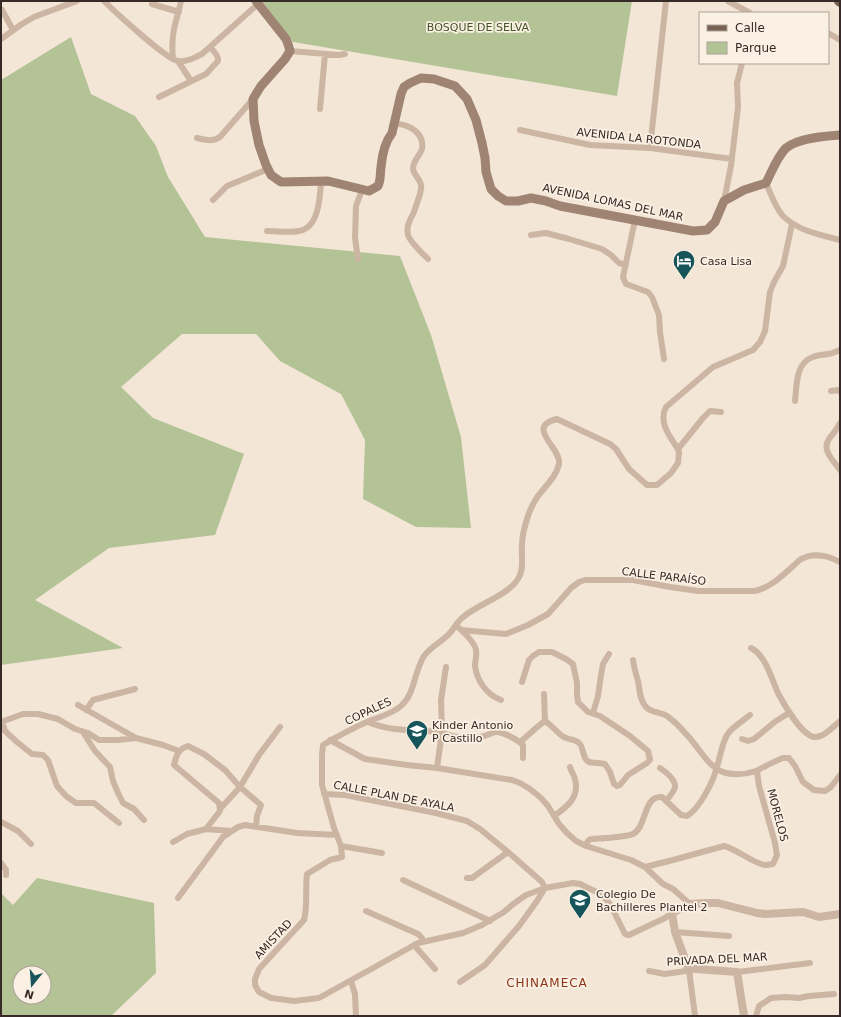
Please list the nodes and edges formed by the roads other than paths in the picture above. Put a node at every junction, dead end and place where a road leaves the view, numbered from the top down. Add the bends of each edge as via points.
1 (77, 1) edge
2 (104, 1) edge
3 (181, 1) edge
4 (666, 1) edge
5 (728, 1) edge
6 (257, 3) edge
7 (152, 4) dead end
8 (2, 10) edge
9 (179, 12) junction
10 (748, 12) edge
11 (13, 30) junction
12 (829, 33) edge
13 (1, 39) edge
14 (840, 40) edge
15 (210, 47) junction
16 (290, 51) junction
17 (325, 54) junction
18 (345, 54) dead end
19 (175, 60) junction
20 (742, 64) edge
21 (191, 81) junction
22 (159, 97) dead end
23 (253, 99) junction
24 (320, 109) dead end
25 (394, 124) junction
26 (520, 130) dead end
27 (840, 135) edge
28 (197, 138) dead end
29 (650, 148) junction
30 (732, 159) junction
31 (268, 169) junction
32 (320, 181) junction
33 (766, 183) junction
34 (362, 190) junction
35 (213, 200) dead end
36 (724, 201) junction
37 (635, 220) junction
38 (792, 224) junction
39 (268, 231) dead end
40 (532, 235) dead end
41 (840, 240) edge
42 (428, 258) dead end
43 (358, 260) dead end
44 (626, 265) junction
45 (840, 350) edge
46 (664, 359) dead end
47 (831, 392) dead end
48 (840, 392) edge
49 (795, 401) dead end
50 (721, 412) dead end
51 (840, 423) edge
52 (678, 449) junction
53 (840, 470) edge
54 (840, 562) edge
55 (454, 627) junction
56 (461, 630) junction
57 (751, 648) dead end
58 (609, 654) dead end
59 (633, 660) dead end
60 (446, 667) dead end
61 (522, 682) dead end
62 (135, 689) dead end
63 (544, 694) dead end
64 (501, 700) dead end
65 (78, 705) dead end
66 (86, 710) junction
67 (789, 712) junction
68 (593, 714) junction
69 (750, 715) dead end
70 (545, 721) junction
71 (840, 721) edge
72 (2, 722) edge
73 (368, 722) junction
74 (280, 727) dead end
75 (83, 732) junction
76 (442, 732) junction
77 (136, 738) junction
78 (330, 740) junction
79 (742, 740) dead end
80 (521, 742) junction
81 (179, 751) junction
82 (523, 758) dead end
83 (570, 767) dead end
84 (437, 768) junction
85 (660, 768) dead end
86 (717, 770) junction
87 (757, 771) junction
88 (840, 775) edge
89 (240, 787) junction
90 (324, 794) junction
91 (666, 801) junction
92 (220, 809) junction
93 (554, 816) junction
94 (144, 820) dead end
95 (1, 822) edge
96 (119, 823) dead end
97 (256, 827) junction
98 (206, 829) junction
99 (231, 831) junction
100 (337, 835) junction
101 (173, 842) dead end
102 (31, 844) dead end
103 (341, 846) junction
104 (586, 846) junction
105 (508, 852) junction
106 (382, 853) dead end
107 (1, 863) edge
108 (645, 867) junction
109 (6, 875) dead end
110 (466, 878) dead end
111 (403, 880) dead end
112 (545, 888) junction
113 (178, 898) dead end
114 (690, 904) junction
115 (366, 910) dead end
116 (672, 913) junction
117 (840, 914) edge
118 (490, 921) junction
119 (675, 932) junction
120 (729, 936) dead end
121 (422, 942) junction
122 (414, 945) junction
123 (810, 963) dead end
124 (434, 969) dead end
125 (693, 970) junction
126 (649, 971) dead end
127 (737, 972) junction
128 (351, 981) junction
129 (460, 982) dead end
130 (834, 994) dead end
131 (356, 1016) edge
132 (695, 1016) edge
133 (744, 1016) edge
134 (756, 1016) edge

1 - 11 street via 34,17
2 - 19 street via 126,22
3 - 9 street
4 - 29 street
5 - 10 street
6 - 15 street
6 - 16 main road via 286,39
7 - 9 street
8 - 11 street
9 - 19 street via 172,42
11 - 13 street
12 - 14 street
15 - 19 street via 191,59
15 - 21 street via 218,56 218,61 206,74
16 - 17 street
16 - 23 main road
17 - 18 street
17 - 24 street
19 - 21 street
20 - 30 street via 737,83 738,107
21 - 22 street
23 - 28 street via 216,140
23 - 31 main road via 259,145
25 - 34 main road, AVENIDA LOMAS DEL MAR via 384,153 380,182 369,191
25 - 37 main road, AVENIDA LOMAS DEL MAR via 401,94 404,87 410,83 421,78 434,79 455,86 467,99 476,120 486,172 491,189 498,196 506,201 531,198
25 - 42 street via 401,123 412,128 421,139 422,150 415,159 413,169 422,185 409,220 408,237
26 - 29 street, AVENIDA LA ROTONDA via 590,145
27 - 33 main road via 802,140 787,148 775,163
29 - 30 street, AVENIDA LA ROTONDA
30 - 36 street
31 - 32 main road via 271,175 281,182
31 - 35 street via 227,186
32 - 34 main road
32 - 39 street via 320,202 306,229
33 - 36 main road via 744,190
33 - 38 street via 779,210
34 - 43 street via 356,206 355,238
36 - 37 main road, AVENIDA LOMAS DEL MAR via 715,222 707,230 693,231
37 - 44 street
38 - 41 street
38 - 52 street via 783,266 770,292 760,342 753,350 713,367 663,412 665,428
40 - 44 street via 546,233 569,238 602,249 619,263
44 - 46 street via 623,277 626,284 648,292 652,297 659,316
45 - 49 street via 813,356 805,361 797,379
47 - 48 street
50 - 52 street via 710,411
51 - 53 street via 827,442 826,449
52 - 55 street, COPALES via 678,463 671,473 657,485 647,485 629,470 616,449 605,440 557,419 549,421 543,431 560,463 528,515 522,538 523,564 520,575 507,591 481,605
54 - 56 street, CALLE PARAÍSO via 826,556 806,556 768,586 754,591 698,591 633,580 585,580 571,588 548,614 506,634
55 - 56 street
55 - 73 street, COPALES via 424,656 409,697 401,706
56 - 64 street via 475,648 475,668 484,688
57 - 67 street via 765,662
58 - 68 street via 603,664
59 - 86 street via 642,702 646,708 667,716 687,734 706,760
60 - 76 street via 441,700
61 - 68 street via 529,660 539,652 552,652 573,664 578,702
62 - 66 street via 93,700
63 - 70 street
65 - 66 street
66 - 77 street
67 - 71 street via 807,734 814,737 822,736
67 - 79 street via 754,740
68 - 70 street via 630,736 648,751 650,760 628,775 620,785 614,784 605,764 589,762 580,743 563,737
69 - 86 street via 728,733
70 - 80 street
72 - 75 street via 23,714 38,714 58,719
72 - 96 street via 5,731 17,742 32,754 43,755 48,760 57,786 66,796 76,803 94,803
73 - 76 street via 398,730
73 - 78 street, COPALES
74 - 89 street
75 - 77 street via 99,740
75 - 94 street via 95,751 110,767 123,803 134,809
76 - 80 street via 467,737 502,732
76 - 84 street
77 - 81 street
78 - 84 street via 365,759
78 - 90 street via 323,744 322,749
80 - 82 street via 524,749
81 - 89 street via 188,746 204,754 225,770
81 - 92 street via 174,765 219,803
83 - 93 street via 575,779 576,790 573,800
84 - 93 street via 520,783 541,798
85 - 91 street via 668,773 675,785
86 - 87 street via 742,774
86 - 91 street via 707,792 687,816 681,815
87 - 88 street via 789,758 803,782 814,790 824,791
87 - 108 street, MORELOS via 775,843 777,855 773,864 766,865 754,861 731,847 724,846
89 - 92 street
89 - 97 street via 261,806
90 - 100 street
90 - 105 street, CALLE PLAN DE AYALA via 345,795 436,812 468,821
91 - 104 street via 662,797 651,800 640,827 633,834 593,839
92 - 98 street
93 - 104 street via 566,832
95 - 102 street via 18,831
97 - 99 street via 245,825
97 - 100 street
98 - 99 street
98 - 101 street via 187,834
99 - 113 street via 219,841
100 - 103 street
103 - 106 street
103 - 128 street, AMISTAD via 342,857 330,860 307,874 307,911 304,920 259,970 255,985 259,992 271,998 294,1001 319,998
104 - 108 street
105 - 110 street via 472,878
105 - 112 street, CALLE PLAN DE AYALA via 542,882
107 - 109 street
108 - 114 street via 662,884 673,889
111 - 118 street
112 - 116 street via 573,883 601,894 610,904 625,934 629,935
112 - 118 street via 526,895
112 - 129 street via 519,926 485,965
114 - 116 street
114 - 117 street via 718,904 765,914 803,912 819,917
115 - 121 street via 418,934
116 - 119 street
118 - 121 street via 463,932
119 - 120 street
119 - 125 street
121 - 122 street
122 - 124 street
122 - 128 street
123 - 127 street, PRIVADA DEL MAR
125 - 126 street, PRIVADA DEL MAR via 665,974
125 - 127 street, PRIVADA DEL MAR
125 - 132 street
127 - 133 street
128 - 131 street via 355,994
130 - 134 street via 771,998 759,1006

